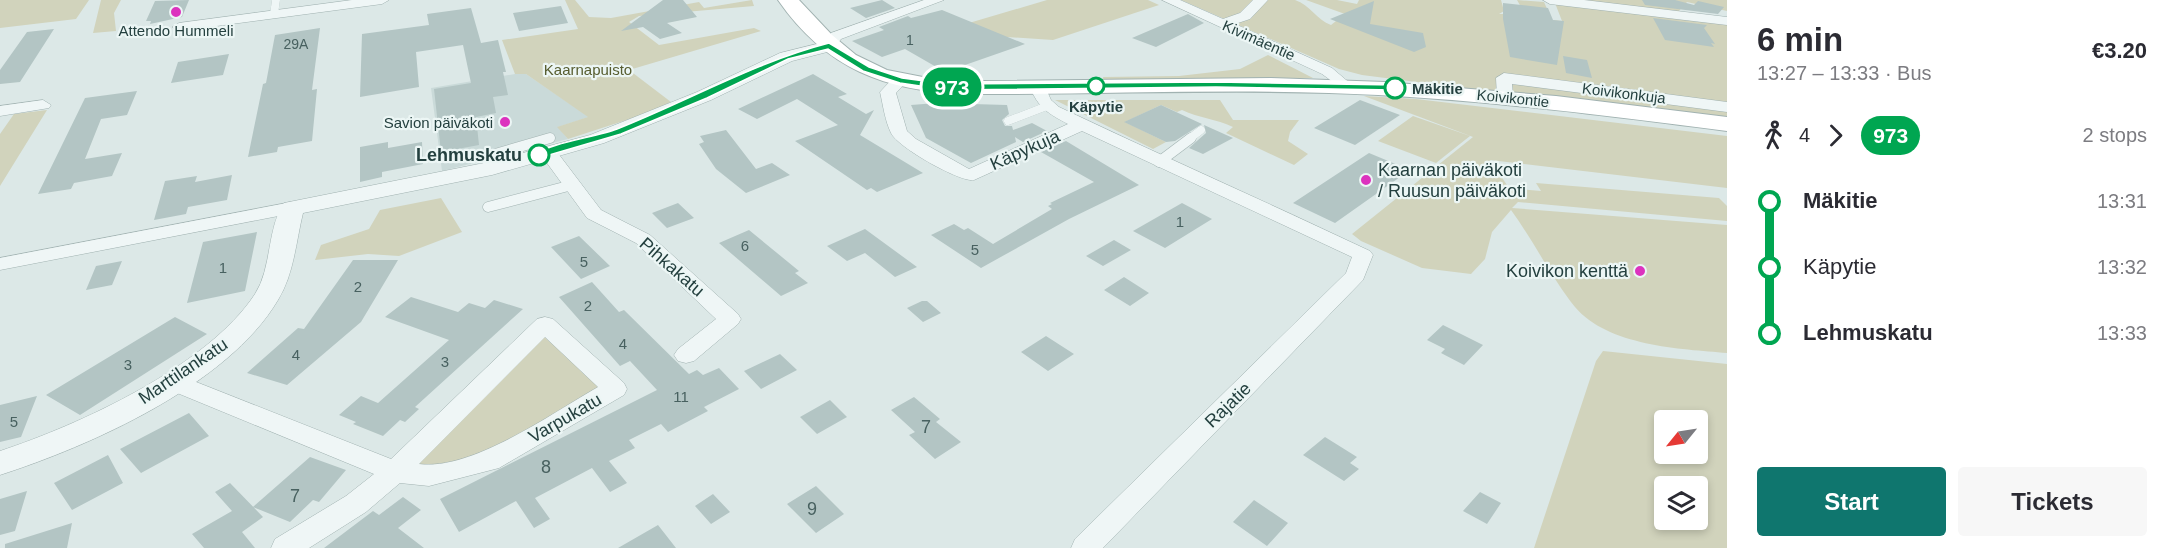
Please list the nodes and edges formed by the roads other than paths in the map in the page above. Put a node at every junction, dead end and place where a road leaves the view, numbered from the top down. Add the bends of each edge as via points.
1 (382, 0) edge
2 (788, 0) edge
3 (937, 0) edge
4 (1169, 0) edge
5 (1261, 0) edge
6 (1550, 0) edge
7 (1622, 0) edge
8 (275, 7) edge
9 (1608, 7) junction
10 (1727, 21) edge
11 (1222, 24) junction
12 (178, 27) dead end
13 (829, 46) junction
14 (900, 80) junction
15 (1344, 85) junction
16 (1505, 96) junction
17 (1042, 97) junction
18 (42, 105) dead end
19 (1727, 107) edge
20 (0, 111) edge
21 (1008, 121) dead end
22 (1082, 124) junction
23 (1727, 124) edge
24 (1202, 130) dead end
25 (549, 145) junction
26 (1159, 162) junction
27 (572, 185) junction
28 (488, 207) dead end
29 (291, 208) junction
30 (0, 264) edge
31 (686, 355) dead end
32 (172, 382) junction
33 (0, 463) edge
34 (395, 472) junction
35 (285, 548) edge
36 (1085, 548) edge

1 - 8 street
2 - 13 main road, Koivikontie
3 - 13 street via 836,36
4 - 11 street, Kivimäentie
5 - 11 street via 1245,16
6 - 9 street
7 - 9 street
8 - 12 street
9 - 10 street
11 - 15 street, Kivimäentie via 1327,70
13 - 14 main road, Koivikontie via 866,69
13 - 25 street via 786,57 617,132
14 - 17 main road, Koivikontie
14 - 22 street, Käpykuja via 888,92 899,133 968,176
15 - 16 main road, Koivikontie
15 - 17 main road, Koivikontie
16 - 19 street, Koivikonkuja via 1504,78
16 - 23 main road, Koivikontie
17 - 21 lane
17 - 22 street
18 - 20 street
22 - 26 street
24 - 26 lane
25 - 27 street, Pihkakatu
25 - 29 street via 492,168
26 - 36 street, Rajatie via 1193,174 1363,255 1356,274
27 - 28 lane
27 - 31 street, Pihkakatu via 594,214 643,239 730,319
29 - 30 street
29 - 32 street, Marttilankatu via 281,257 266,298 234,336
32 - 33 street, Marttilankatu via 103,423
32 - 34 street, Varpukatu
34 - 34 street, Varpukatu via 429,476 490,461 615,389 545,324
34 - 35 street, Varpukatu via 356,504

